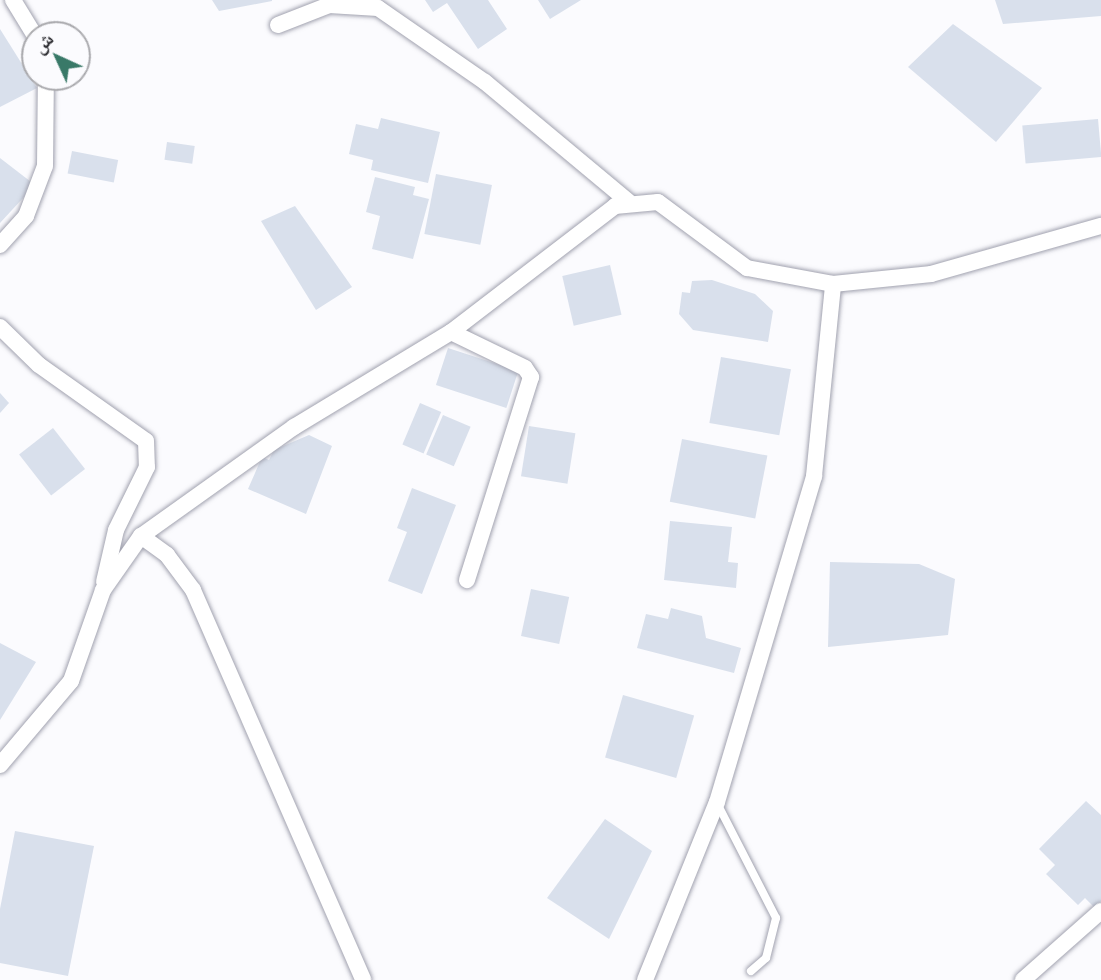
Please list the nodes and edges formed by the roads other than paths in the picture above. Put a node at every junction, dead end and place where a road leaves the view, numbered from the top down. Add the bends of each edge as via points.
1 (13, 0) edge
2 (26, 21) edge
3 (278, 25) dead end
4 (46, 91) edge
5 (629, 202) junction
6 (1101, 226) edge
7 (0, 245) edge
8 (833, 284) junction
9 (0, 327) edge
10 (451, 332) junction
11 (141, 536) junction
12 (467, 580) dead end
13 (103, 590) junction
14 (0, 765) edge
15 (717, 802) junction
16 (1101, 911) edge
17 (751, 971) dead end
18 (363, 980) edge
19 (645, 980) edge
20 (1023, 980) edge

1 - 2 street
3 - 5 street via 329,5 378,8 474,74
4 - 7 street via 45,166 30,209
5 - 8 street via 667,206 747,268
5 - 10 street via 591,220
6 - 8 street via 931,274
8 - 15 street via 814,476
9 - 13 street via 39,365 146,441 147,467 111,545
10 - 11 street via 230,470
10 - 12 street via 525,368 531,377
11 - 13 street
11 - 18 street via 167,555 193,590
13 - 14 street via 71,681
15 - 17 lane via 776,918 766,958
15 - 19 street
16 - 20 street

